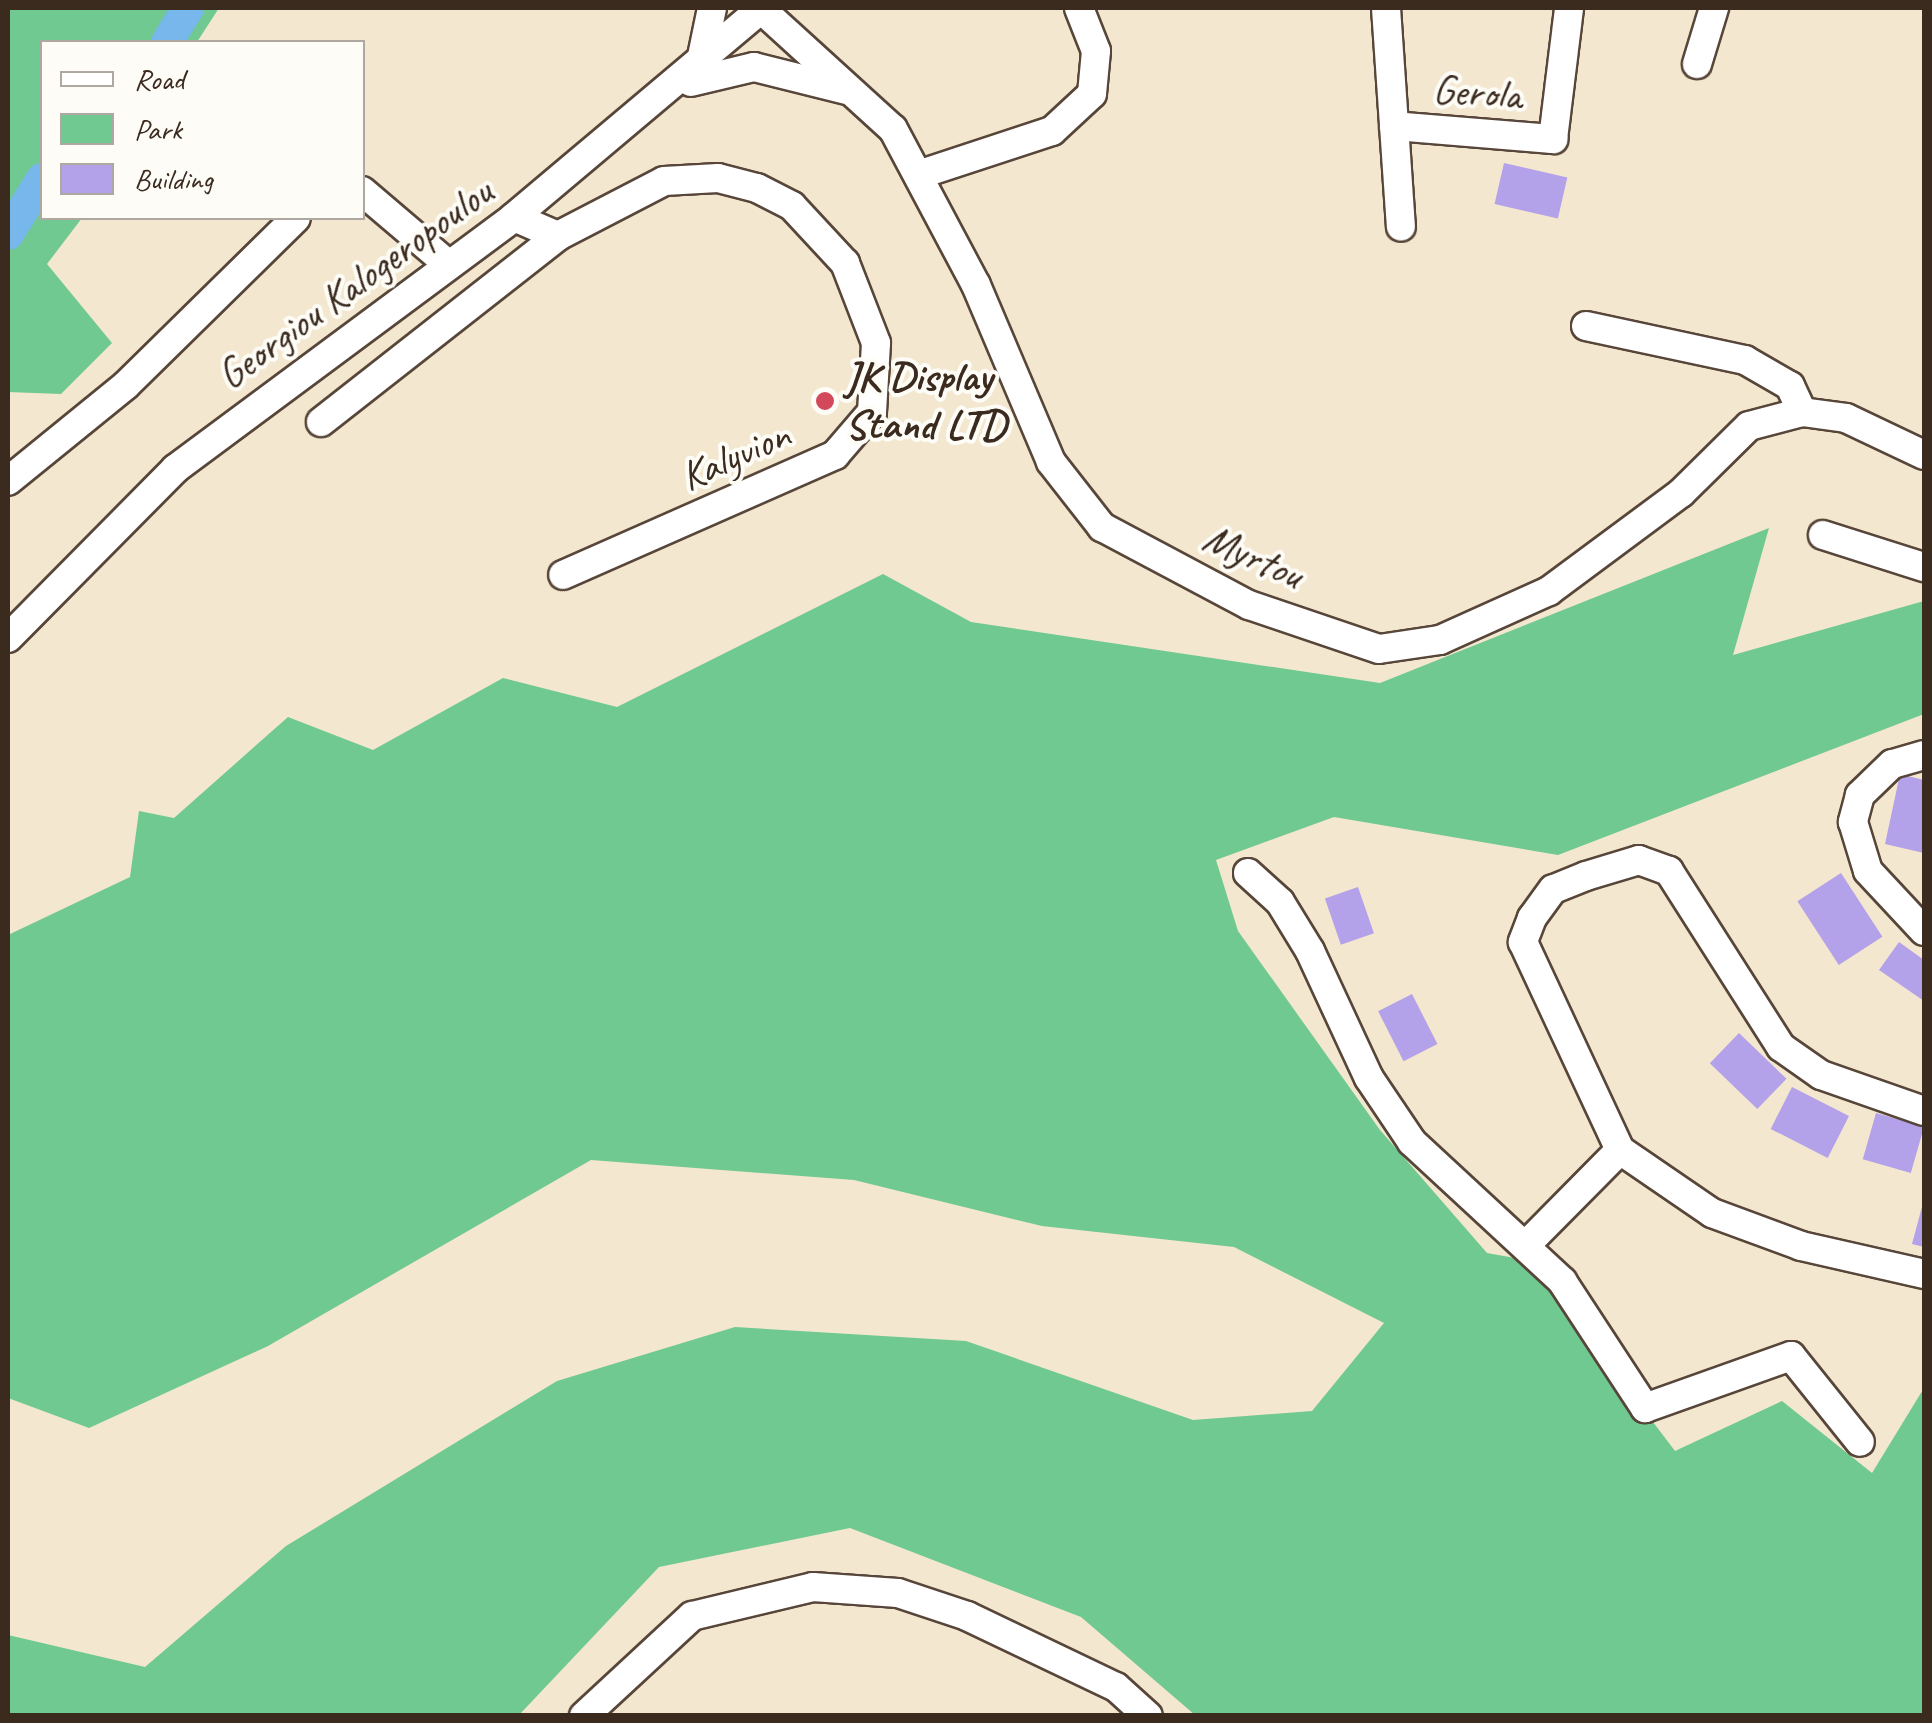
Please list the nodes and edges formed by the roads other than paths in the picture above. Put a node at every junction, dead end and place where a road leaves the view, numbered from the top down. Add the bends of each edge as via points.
1 (712, 8) edge
2 (761, 8) edge
3 (1079, 8) edge
4 (1386, 8) edge
5 (1569, 8) edge
6 (1714, 8) edge
7 (1697, 64) dead end
8 (700, 66) junction
9 (672, 90) junction
10 (867, 96) junction
11 (1394, 126) junction
12 (921, 174) junction
13 (365, 194) edge
14 (514, 218) junction
15 (294, 220) edge
16 (1401, 226) dead end
17 (558, 236) junction
18 (449, 266) junction
19 (1586, 326) dead end
20 (1802, 412) junction
21 (321, 422) dead end
22 (1924, 456) edge
23 (8, 481) edge
24 (1823, 535) dead end
25 (1924, 567) edge
26 (563, 575) dead end
27 (8, 638) edge
28 (1924, 756) edge
29 (1248, 873) dead end
30 (1924, 932) edge
31 (1924, 1111) edge
32 (1620, 1150) junction
33 (1528, 1244) junction
34 (1924, 1274) edge
35 (1860, 1442) dead end
36 (584, 1716) edge
37 (1148, 1716) edge

1 - 8 street
2 - 8 street, Georgiou Kalogeropoulou
2 - 10 street, Myrtou
3 - 12 street via 1096,51 1092,94 1052,131
4 - 11 street
5 - 11 street, Gerola via 1553,139
6 - 7 street
8 - 9 street, Georgiou Kalogeropoulou
9 - 10 street via 754,66
9 - 14 street, Georgiou Kalogeropoulou
10 - 12 street, Myrtou
11 - 16 street
12 - 20 street, Myrtou via 1051,462 1102,527 1248,605 1378,649 1440,640 1549,591 1682,493 1749,426
13 - 18 street
14 - 17 street
14 - 18 street, Georgiou Kalogeropoulou
15 - 23 street via 126,385
17 - 21 street, Kalyvion
17 - 26 street, Kalyvion via 664,181 718,178 757,188 792,206 845,263 876,343 872,412 836,456
18 - 27 street, Georgiou Kalogeropoulou via 175,469
19 - 20 street via 1745,360 1790,386
20 - 22 street, Myrtou via 1846,418
24 - 25 street
28 - 30 street via 1892,764 1860,795 1853,822 1868,871
29 - 33 street via 1280,902 1412,1142
31 - 32 street via 1821,1075 1781,1047 1669,871 1639,860 1553,889 1524,942
32 - 33 street
32 - 34 street via 1712,1213 1801,1246
33 - 35 street via 1646,1408 1790,1356
36 - 37 street via 692,1616 812,1587 898,1593 967,1616 1116,1687

